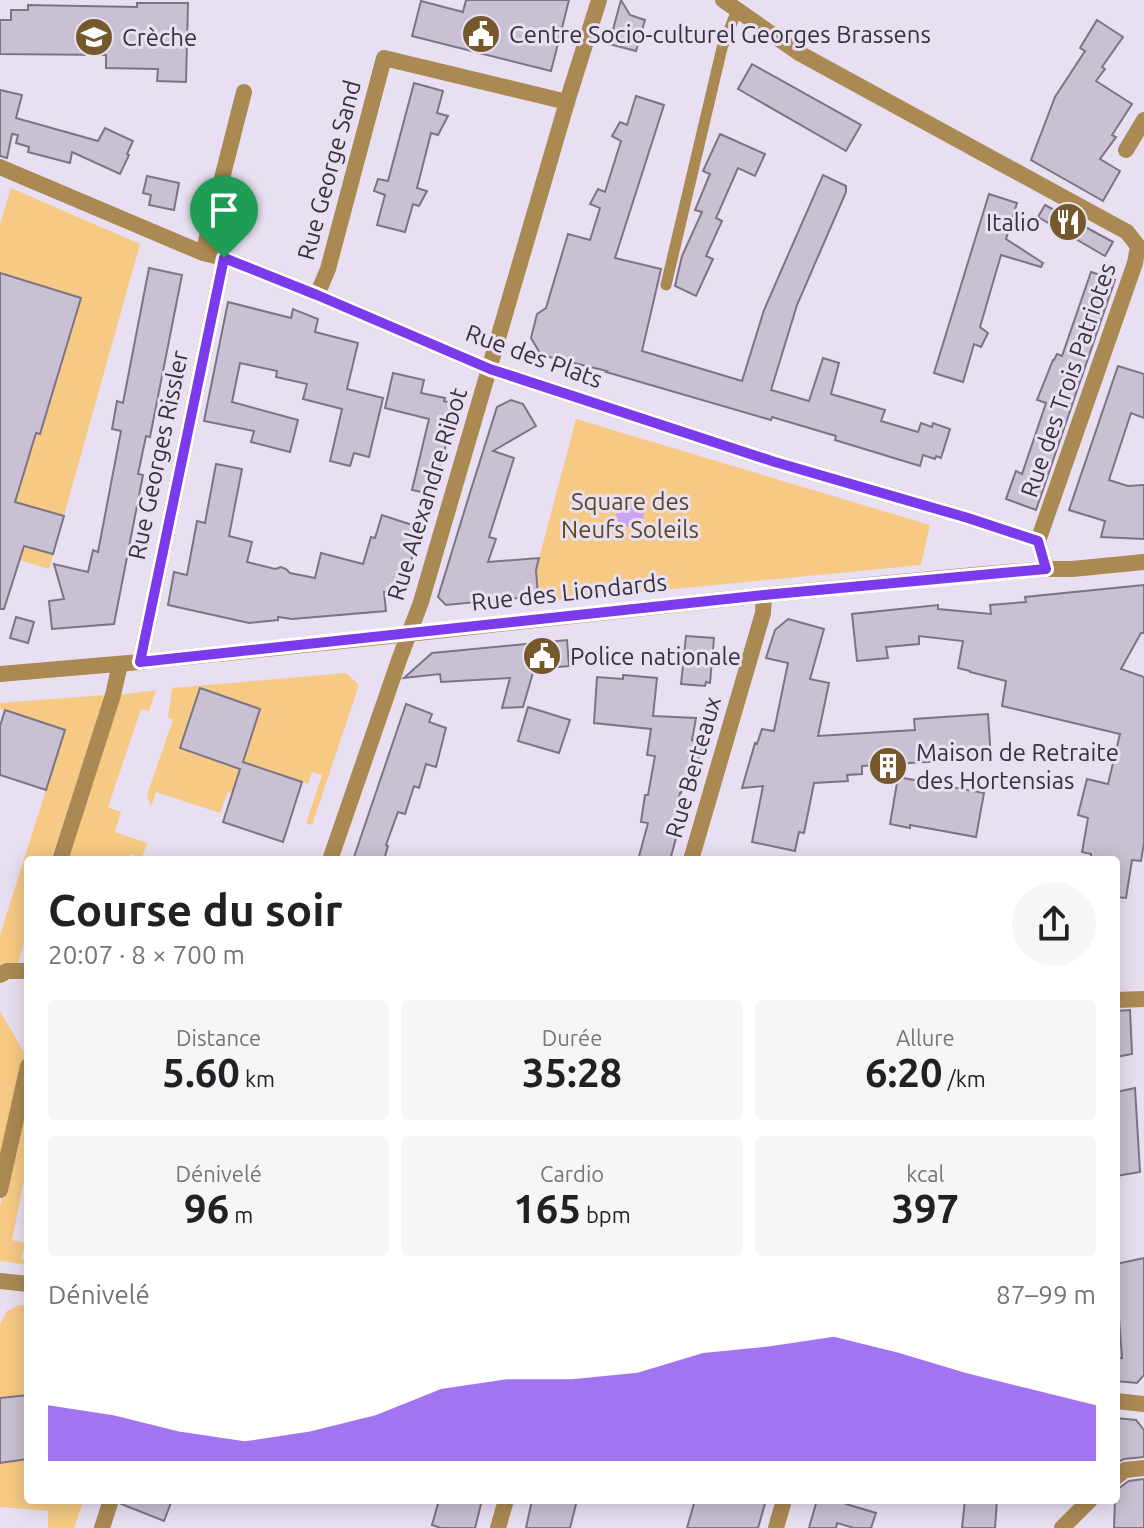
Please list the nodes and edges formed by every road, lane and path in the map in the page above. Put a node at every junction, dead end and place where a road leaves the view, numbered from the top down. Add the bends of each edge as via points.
1 (599, 0) edge
2 (730, 5) edge
3 (244, 92) dead end
4 (567, 102) junction
5 (1144, 120) edge
6 (1126, 150) dead end
7 (0, 167) edge
8 (203, 253) junction
9 (224, 258) junction
10 (666, 285) dead end
11 (317, 295) junction
12 (490, 369) junction
13 (1038, 541) junction
14 (1144, 562) edge
15 (1046, 569) junction
16 (764, 595) junction
17 (408, 634) junction
18 (140, 662) junction
19 (120, 664) junction
20 (0, 674) edge
21 (61, 856) edge
22 (331, 856) edge
23 (692, 856) edge
24 (24, 971) edge
25 (0, 975) edge
26 (1144, 999) edge
27 (1120, 1000) edge
28 (24, 1084) edge
29 (0, 1190) edge
30 (1, 1283) edge
31 (24, 1284) edge
32 (1120, 1401) edge
33 (1144, 1404) edge
34 (1144, 1468) edge
35 (1120, 1474) edge
36 (110, 1504) edge
37 (505, 1504) edge
38 (783, 1504) edge
39 (1086, 1504) edge
40 (102, 1528) edge
41 (498, 1528) edge
42 (776, 1528) edge
43 (1062, 1528) edge

1 - 4 street, Rue Alexandre Ribot
2 - 10 lane
2 - 13 street, Rue des Trois Patriotes via 799,53 1127,232 1138,246
3 - 8 street
4 - 11 street, Rue George Sand via 384,58
4 - 12 street, Rue Alexandre Ribot
5 - 6 street
7 - 8 street, Rue des Plats
8 - 9 street, Rue des Plats
9 - 11 street, Rue des Plats
9 - 18 street, Rue Georges Rissler
11 - 12 street, Rue des Plats
12 - 13 street, Rue des Plats
12 - 17 street, Rue Alexandre Ribot
13 - 15 street
14 - 15 street, Rue des Liondards
15 - 16 street, Rue des Liondards
16 - 17 street, Rue des Liondards
16 - 23 street, Rue Berteaux
17 - 18 street, Rue des Liondards
17 - 22 street, Rue Alexandre Ribot
18 - 19 street, Rue des Liondards
19 - 20 street, Rue des Liondards
19 - 21 street
24 - 25 street
26 - 27 street
28 - 29 street
30 - 31 street
32 - 33 street
34 - 35 street
36 - 40 street
37 - 41 street
38 - 42 street
39 - 43 street

